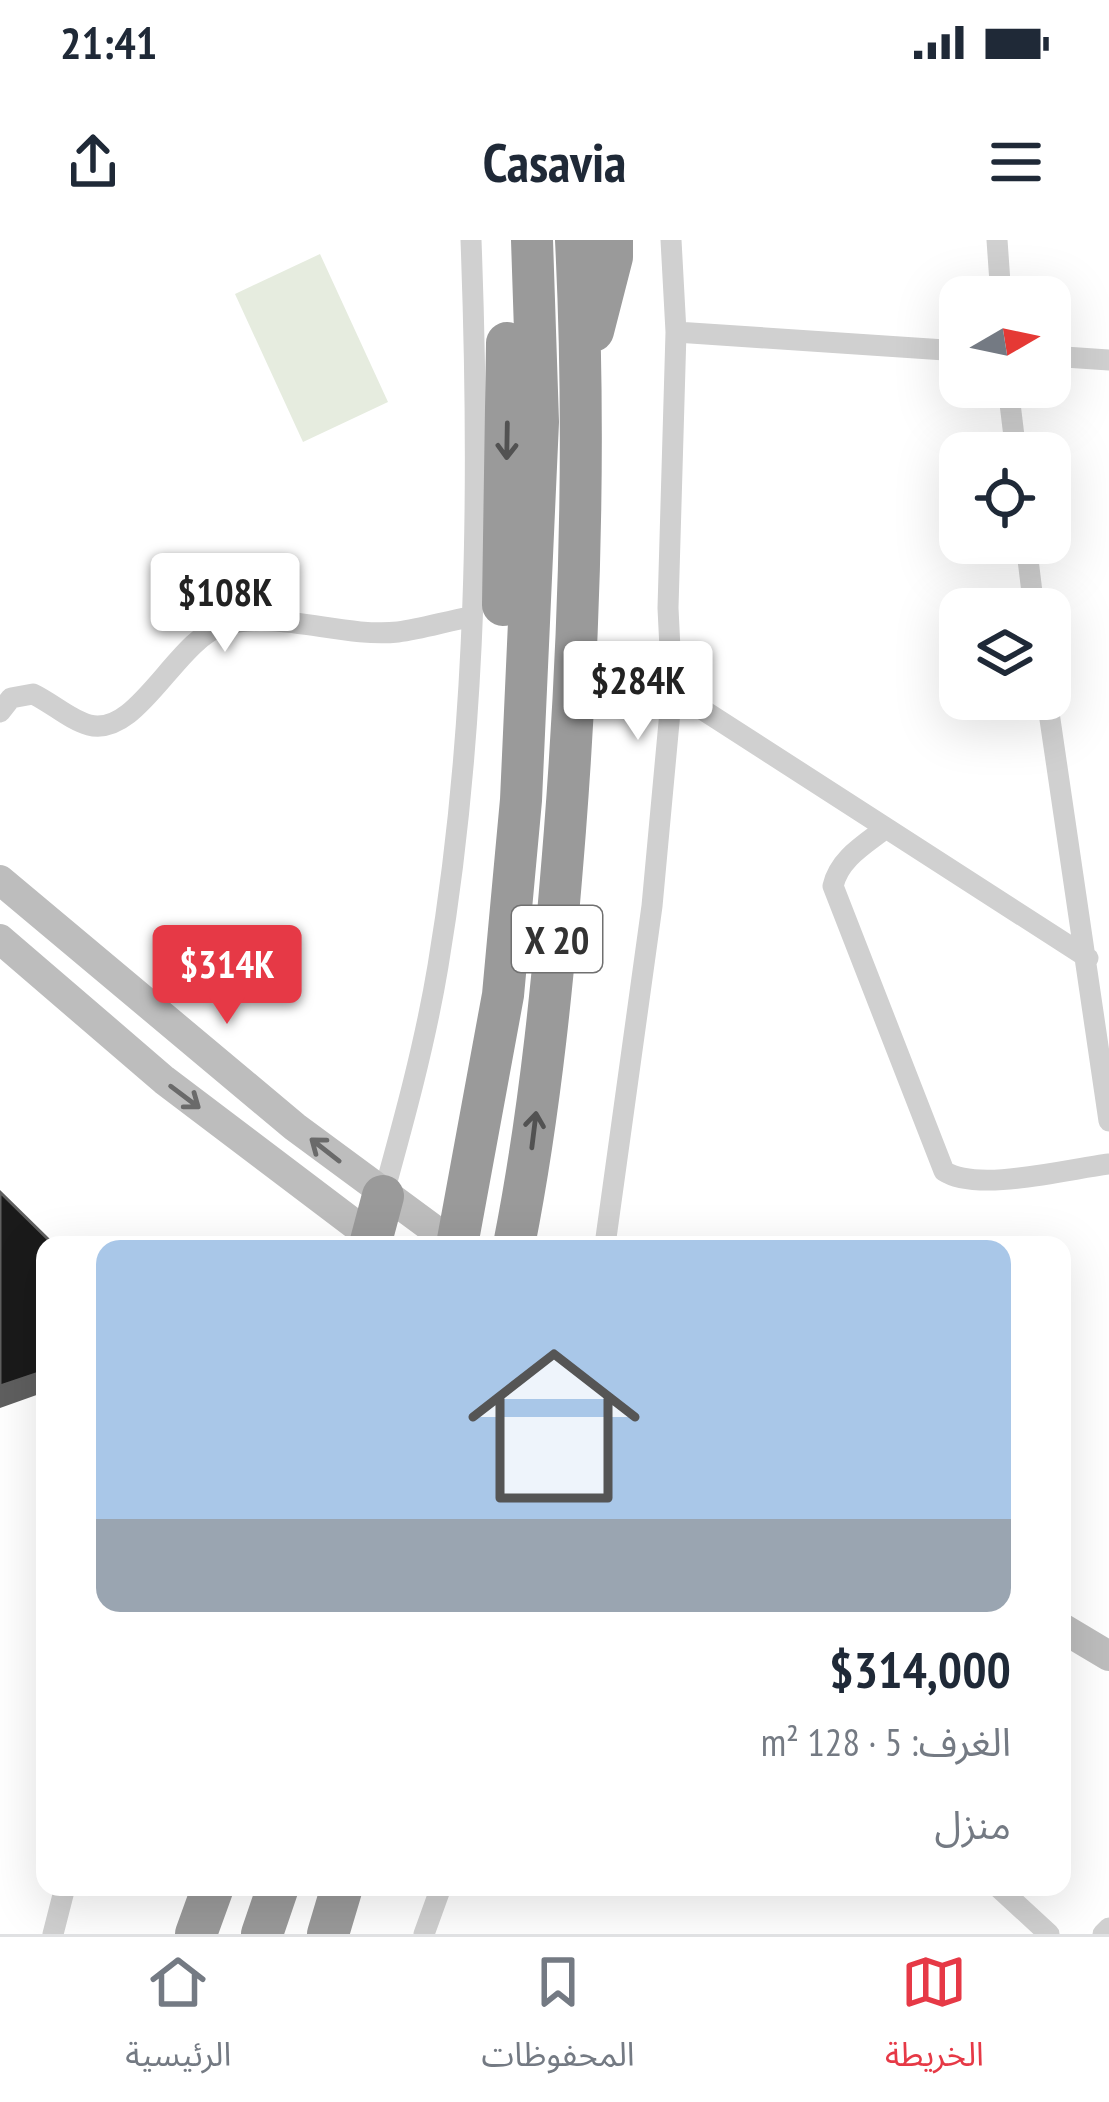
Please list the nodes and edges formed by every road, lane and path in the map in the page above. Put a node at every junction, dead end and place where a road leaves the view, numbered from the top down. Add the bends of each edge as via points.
1 (471, 240) edge
2 (503, 240) edge
3 (532, 240) edge
4 (576, 240) edge
5 (612, 240) edge
6 (671, 240) edge
7 (997, 240) edge
8 (1000, 276) edge
9 (676, 332) junction
10 (939, 350) edge
11 (1071, 357) edge
12 (583, 360) junction
13 (1109, 360) edge
14 (470, 617) junction
15 (672, 690) junction
16 (0, 712) edge
17 (1050, 720) edge
18 (524, 751) junction
19 (886, 828) junction
20 (0, 880) edge
21 (0, 939) edge
22 (1088, 958) junction
23 (1109, 1121) edge
24 (1109, 1164) edge
25 (383, 1196) junction
26 (366, 1236) edge
27 (376, 1236) edge
28 (442, 1236) edge
29 (458, 1236) edge
30 (516, 1236) edge
31 (606, 1236) edge
32 (1071, 1641) edge
33 (1109, 1656) edge
34 (63, 1896) edge
35 (210, 1896) edge
36 (275, 1896) edge
37 (339, 1896) edge
38 (439, 1896) edge
39 (1008, 1896) edge
40 (53, 1934) edge
41 (196, 1934) edge
42 (262, 1934) edge
43 (328, 1934) edge
44 (424, 1934) edge
45 (1049, 1934) edge

1 - 14 street
2 -> 18 highway via 502,621
3 - 18 highway, X 20 via 538,422
4 - 12 highway, X 20
5 - 12 highway
6 - 9 street
7 - 8 street
9 - 10 street
9 - 15 street
11 - 13 street
30 -> 12 highway, X 20 via 554,980 579,630
14 - 16 street via 398,632 227,624 208,631 107,727 82,724 33,694 10,698
14 - 25 street via 438,966
15 - 19 street
15 - 31 street
17 - 22 street
18 - 29 highway, X 20 via 502,995
19 - 22 street
19 - 24 street via 847,858 832,886 944,1171 978,1181
25 -> 20 street
21 -> 26 street via 164,1080
22 - 23 street
25 - 27 highway
25 - 28 street
32 - 33 street
34 - 40 street
35 - 41 highway
36 - 42 highway
37 - 43 highway
38 - 44 street
39 - 45 street

